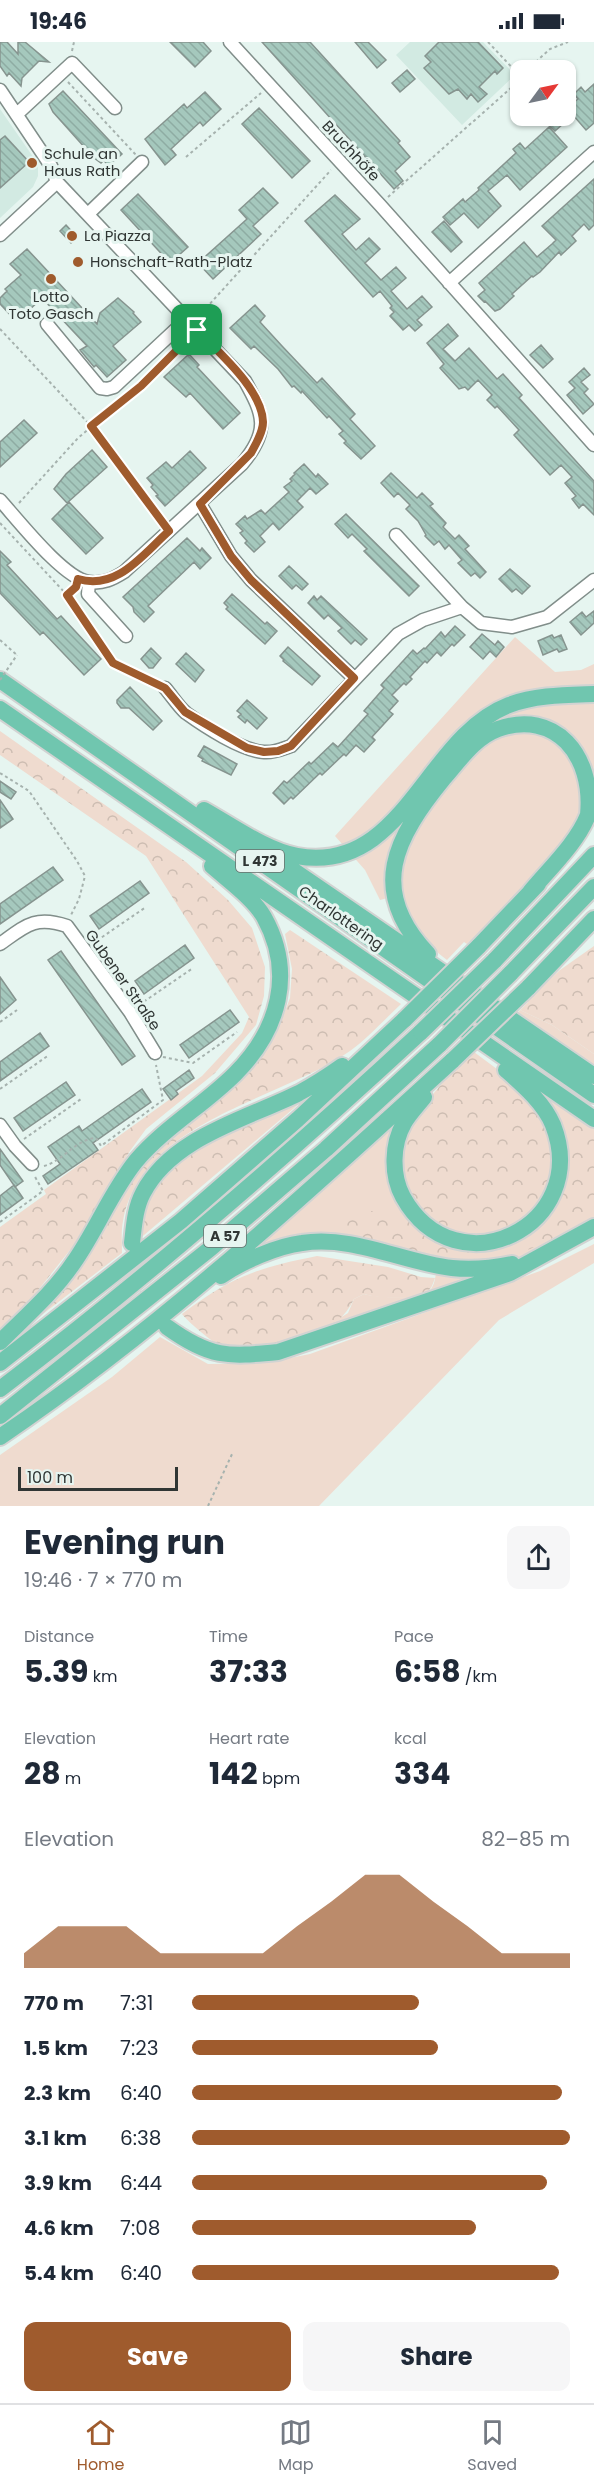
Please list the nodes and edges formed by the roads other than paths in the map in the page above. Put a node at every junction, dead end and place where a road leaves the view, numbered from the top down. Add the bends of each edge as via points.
1 (230, 42) edge
2 (0, 90) edge
3 (115, 108) dead end
4 (17, 114) junction
5 (594, 152) edge
6 (142, 162) road end
7 (57, 182) junction
8 (88, 214) junction
9 (0, 235) edge
10 (449, 283) junction
11 (46, 324) dead end
12 (192, 324) junction
13 (594, 424) edge
14 (584, 433) junction
15 (594, 445) edge
16 (0, 500) edge
17 (200, 504) junction
18 (396, 535) dead end
19 (594, 580) edge
20 (83, 581) junction
21 (462, 607) junction
22 (126, 636) dead end
23 (354, 678) junction
24 (0, 680) edge
25 (165, 688) road end
26 (594, 694) edge
27 (0, 709) edge
28 (53, 716) junction
29 (204, 810) junction
30 (165, 823) junction
31 (594, 825) edge
32 (594, 855) edge
33 (594, 887) edge
34 (530, 892) junction
35 (594, 919) edge
36 (594, 937) edge
37 (0, 944) edge
38 (460, 983) junction
39 (528, 988) junction
40 (405, 1019) junction
41 (489, 1048) junction
42 (155, 1053) road end
43 (571, 1059) junction
44 (453, 1060) junction
45 (594, 1069) edge
46 (594, 1076) edge
47 (594, 1095) edge
48 (594, 1119) edge
49 (0, 1125) edge
50 (32, 1164) road end
51 (594, 1227) edge
52 (132, 1242) tunnel mouth
53 (534, 1260) junction
54 (194, 1291) junction
55 (167, 1327) tunnel mouth
56 (0, 1342) edge
57 (0, 1363) edge
58 (0, 1389) edge
59 (0, 1416) edge
60 (0, 1437) edge

1 - 10 street, Bruchhöfe
2 - 4 street
3 - 4 street via 72,63
4 - 7 street
5 - 10 street
6 - 8 street
7 - 8 street
7 - 9 street
8 - 12 street
10 - 14 street, Bruchhöfe
11 - 12 street via 100,388 107,390
12 - 17 street via 245,381 260,408 263,423 251,453
13 - 14 street
14 - 15 street, Bruchhöfe
16 - 20 street via 66,571
17 - 20 street via 112,580
17 - 23 street via 231,556 251,580
18 - 21 street
19 - 21 street via 547,617 512,627 481,623
20 - 22 street via 88,594
21 - 23 street via 423,620 398,634
23 - 25 street via 291,746 264,752 247,748 185,712
24 - 28 highway, Charlottering / L 473
26 - 29 highway via 561,695 508,705 482,721 458,742 389,826 346,854 323,860 295,856
27 - 30 highway, Charlottering / L 473
28 - 29 highway via 119,750
28 - 47 highway, Charlottering / L 473
29 - 38 highway
30 - 41 highway, Charlottering / L 473
30 - 56 highway via 263,915 275,942 281,970 280,998 256,1050 236,1074 153,1142 114,1194 73,1264
31 - 34 highway
32 - 58 highway, A 57, bridge via 494,961 312,1134 198,1232
33 - 59 highway, A 57, bridge via 440,1044 326,1149 211,1248
34 - 38 highway via 587,816 593,794 592,773 582,752 564,735 543,725 518,724 495,730 471,746 409,826 396,854 392,884 399,914 411,935
34 - 40 highway, bridge
35 - 39 highway
36 - 39 highway via 576,947
37 - 42 street, Gubener Straße via 31,922 50,920 67,926
38 - 43 highway
39 - 44 highway, bridge
40 - 52 highway via 329,1075 189,1146 163,1166 143,1193
40 - 57 highway via 181,1221
41 - 44 highway via 531,1092 552,1123 560,1150 559,1179 546,1209 528,1226 505,1239 481,1244 446,1238 422,1223 400,1192 395,1149 404,1123
41 - 48 highway, Charlottering / L 473
43 - 45 highway
43 - 46 highway
44 - 54 highway
49 - 50 street
51 - 53 highway
53 - 54 highway via 495,1267 453,1268 362,1247 301,1243 232,1269
53 - 55 highway via 491,1280 278,1352 219,1354 191,1344
54 - 60 highway via 53,1401

